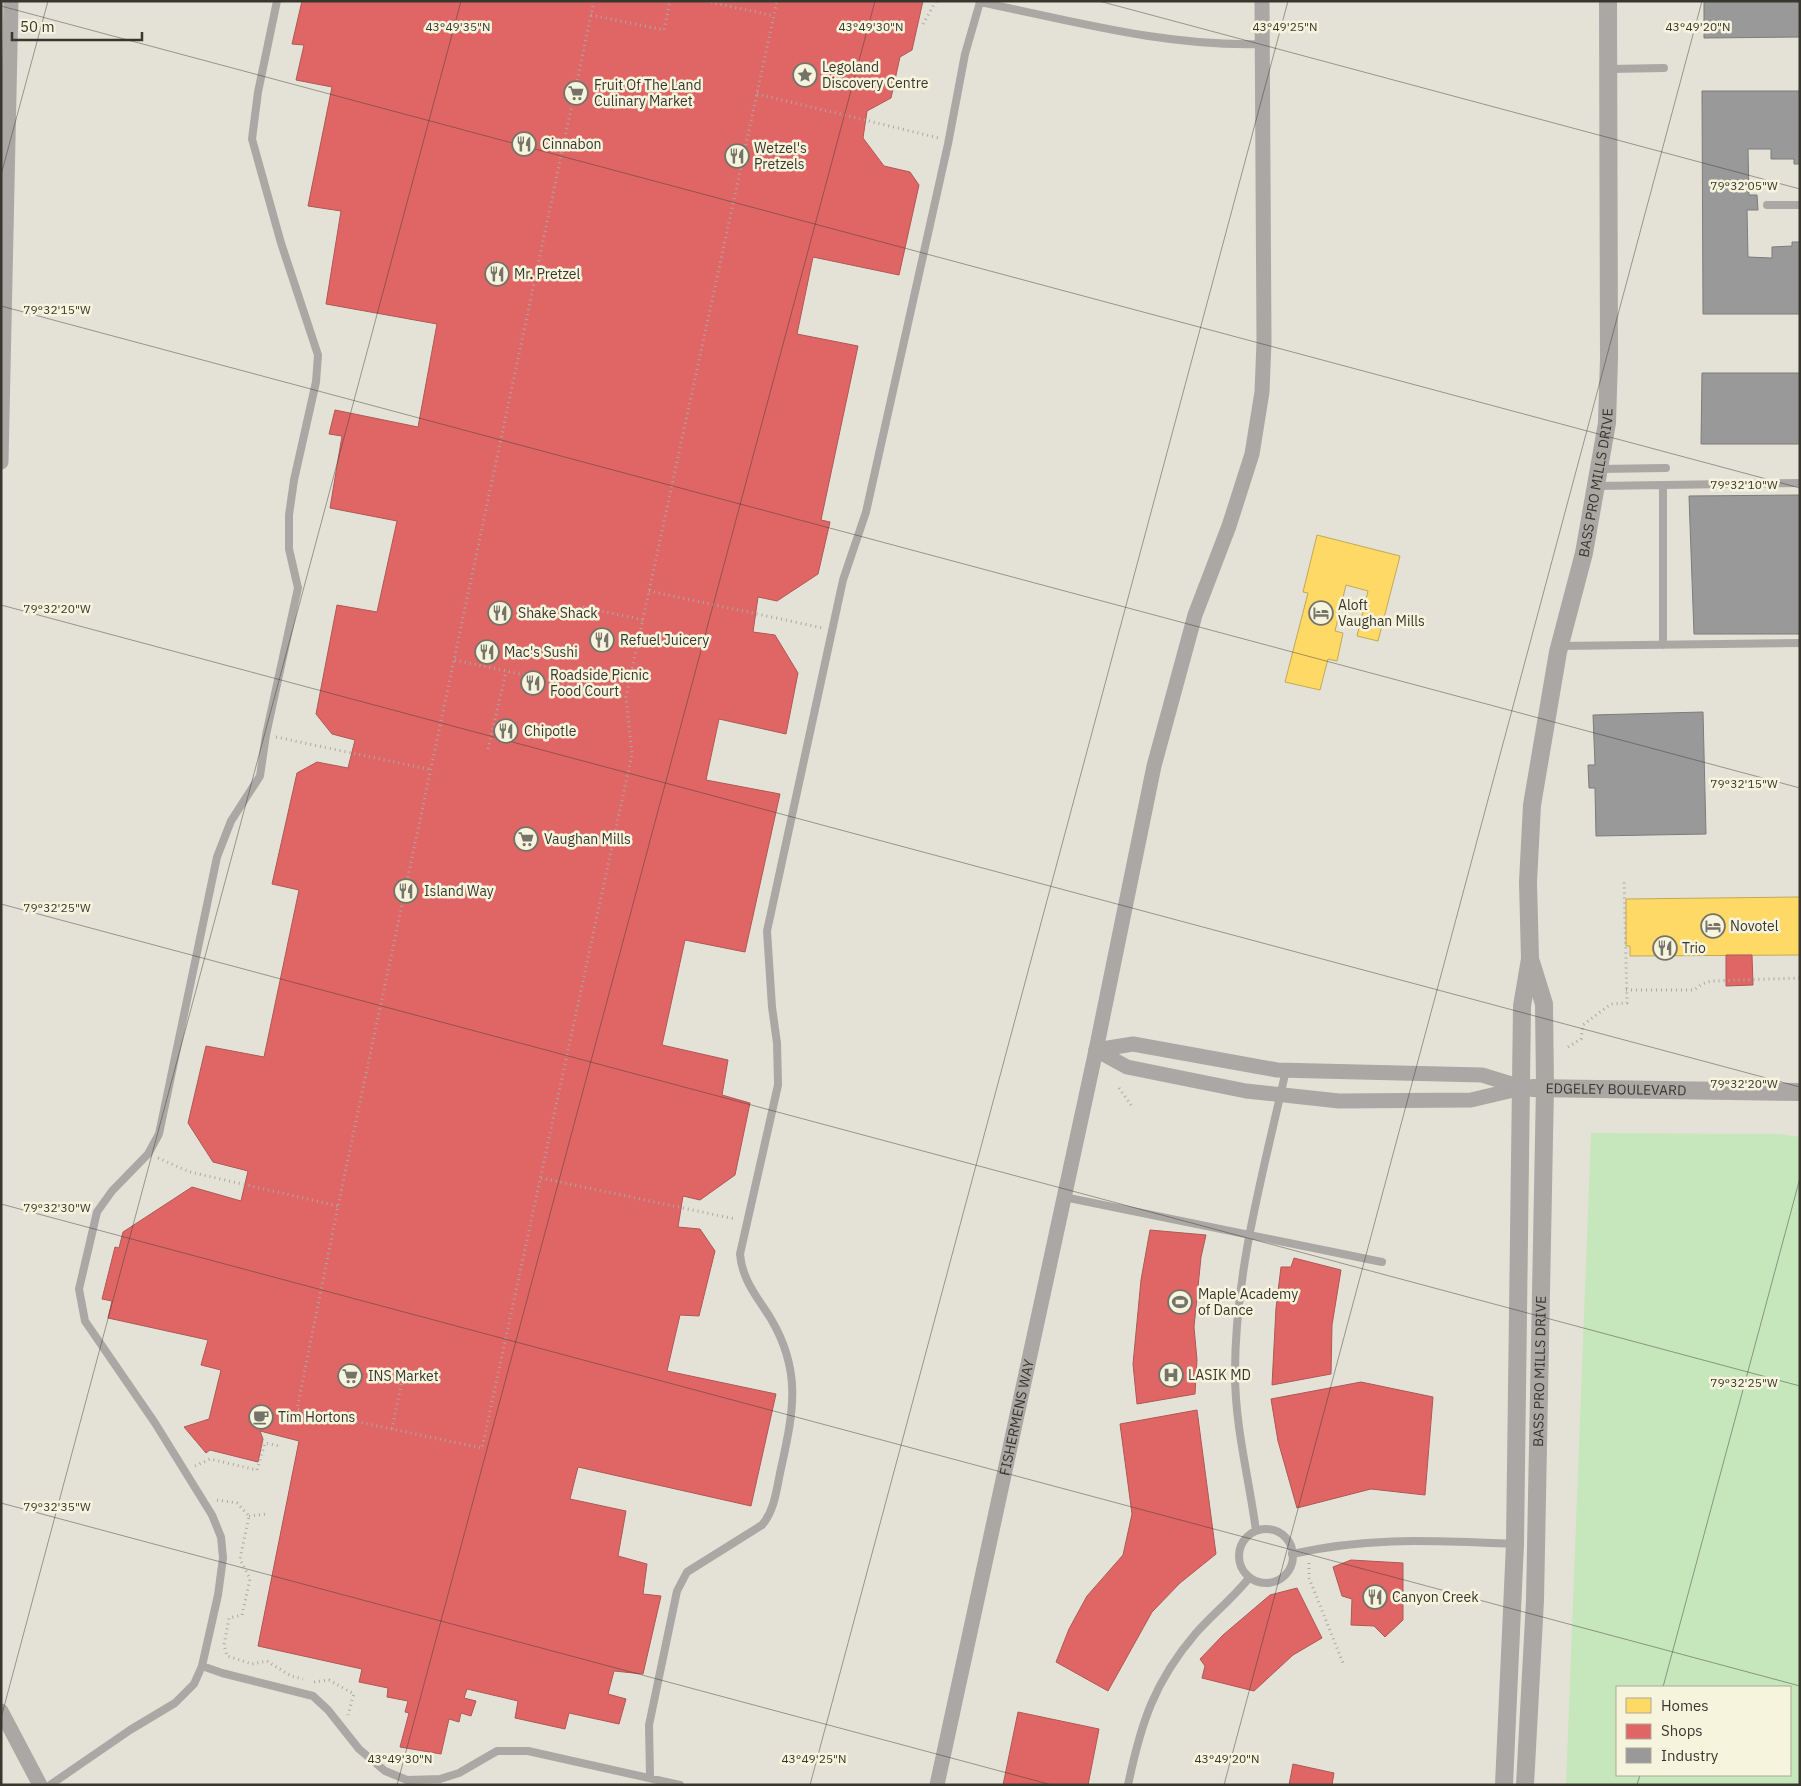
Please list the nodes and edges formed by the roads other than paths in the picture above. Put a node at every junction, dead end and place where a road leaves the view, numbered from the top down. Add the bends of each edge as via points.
1 (11, 1) edge
2 (277, 1) edge
3 (1262, 1) edge
4 (1608, 1) edge
5 (980, 2) edge
6 (1262, 44) junction
7 (1609, 68) junction
8 (1664, 68) dead end
9 (5, 132) edge
10 (1800, 204) edge
11 (1768, 205) dead end
12 (1, 462) edge
13 (1666, 468) dead end
14 (1598, 478) junction
15 (1800, 483) edge
16 (1663, 485) junction
17 (1800, 643) edge
18 (1663, 645) junction
19 (1559, 646) junction
20 (1530, 960) junction
21 (1096, 1050) junction
22 (1286, 1070) junction
23 (1545, 1087) junction
24 (1522, 1088) junction
25 (1800, 1092) edge
26 (1281, 1095) junction
27 (1064, 1197) junction
28 (1250, 1234) junction
29 (1382, 1262) dead end
30 (1256, 1531) junction
31 (1515, 1544) junction
32 (1292, 1554) junction
33 (1249, 1578) junction
34 (202, 1666) junction
35 (1, 1710) edge
36 (650, 1777) junction
37 (40, 1785) edge
38 (50, 1785) edge
39 (680, 1785) edge
40 (938, 1785) edge
41 (1128, 1785) edge
42 (1504, 1785) edge
43 (1526, 1785) edge

1 - 9 street
2 - 34 lane via 252,139 318,355 316,382 289,516 289,549 298,588 260,776 231,821 217,857 158,1134 148,1154 112,1191 97,1212 79,1289 85,1321 155,1423 212,1515 221,1537 223,1558
3 - 6 street, FISHERMENS WAY
4 - 7 street, BASS PRO MILLS DRIVE
5 - 6 lane via 1154,37 1227,45
5 - 36 lane via 965,54 949,140 866,512 843,580 767,932 778,1085 740,1254 749,1287 782,1342 791,1369 794,1392 792,1417 767,1520 688,1572 677,1591 649,1726
6 - 21 street, FISHERMENS WAY via 1264,342 1262,392 1255,438 1229,526 1195,615 1154,766
7 - 8 lane
7 - 14 street, BASS PRO MILLS DRIVE via 1609,359 1607,424
9 - 12 street
10 - 11 lane
13 - 14 lane
14 - 16 lane
14 - 19 street, BASS PRO MILLS DRIVE via 1584,553
15 - 16 lane
16 - 18 lane
17 - 18 lane
18 - 19 lane
19 - 20 street, BASS PRO MILLS DRIVE via 1532,805 1528,882
20 - 23 street, BASS PRO MILLS DRIVE via 1544,1004
20 - 24 street, BASS PRO MILLS DRIVE via 1522,1006
21 - 22 street via 1133,1044
21 - 26 street via 1127,1067
21 - 27 street, FISHERMENS WAY
22 - 24 street via 1482,1075
22 - 26 lane
23 - 24 street, EDGELEY BOULEVARD
23 - 25 street, EDGELEY BOULEVARD
23 - 43 street, BASS PRO MILLS DRIVE via 1535,1600
24 - 26 street via 1471,1100 1339,1101
24 - 31 street, BASS PRO MILLS DRIVE
26 - 28 lane
27 - 28 lane
27 - 40 street, FISHERMENS WAY
28 - 29 lane
28 - 30 lane via 1238,1316 1235,1374 1238,1432
30 - 32 lane via 1274,1531 1282,1535 1289,1542
30 - 33 lane via 1248,1536 1239,1552 1239,1562
31 - 32 lane via 1403,1540 1363,1542
31 - 42 street, BASS PRO MILLS DRIVE
32 - 33 lane via 1284,1577 1266,1583
33 - 41 lane via 1197,1632 1158,1686 1146,1713
34 - 36 lane via 313,1696 359,1749 385,1771 407,1780 450,1776 497,1751 528,1751
34 - 38 lane via 194,1684 176,1703
35 - 37 street
36 - 39 lane

